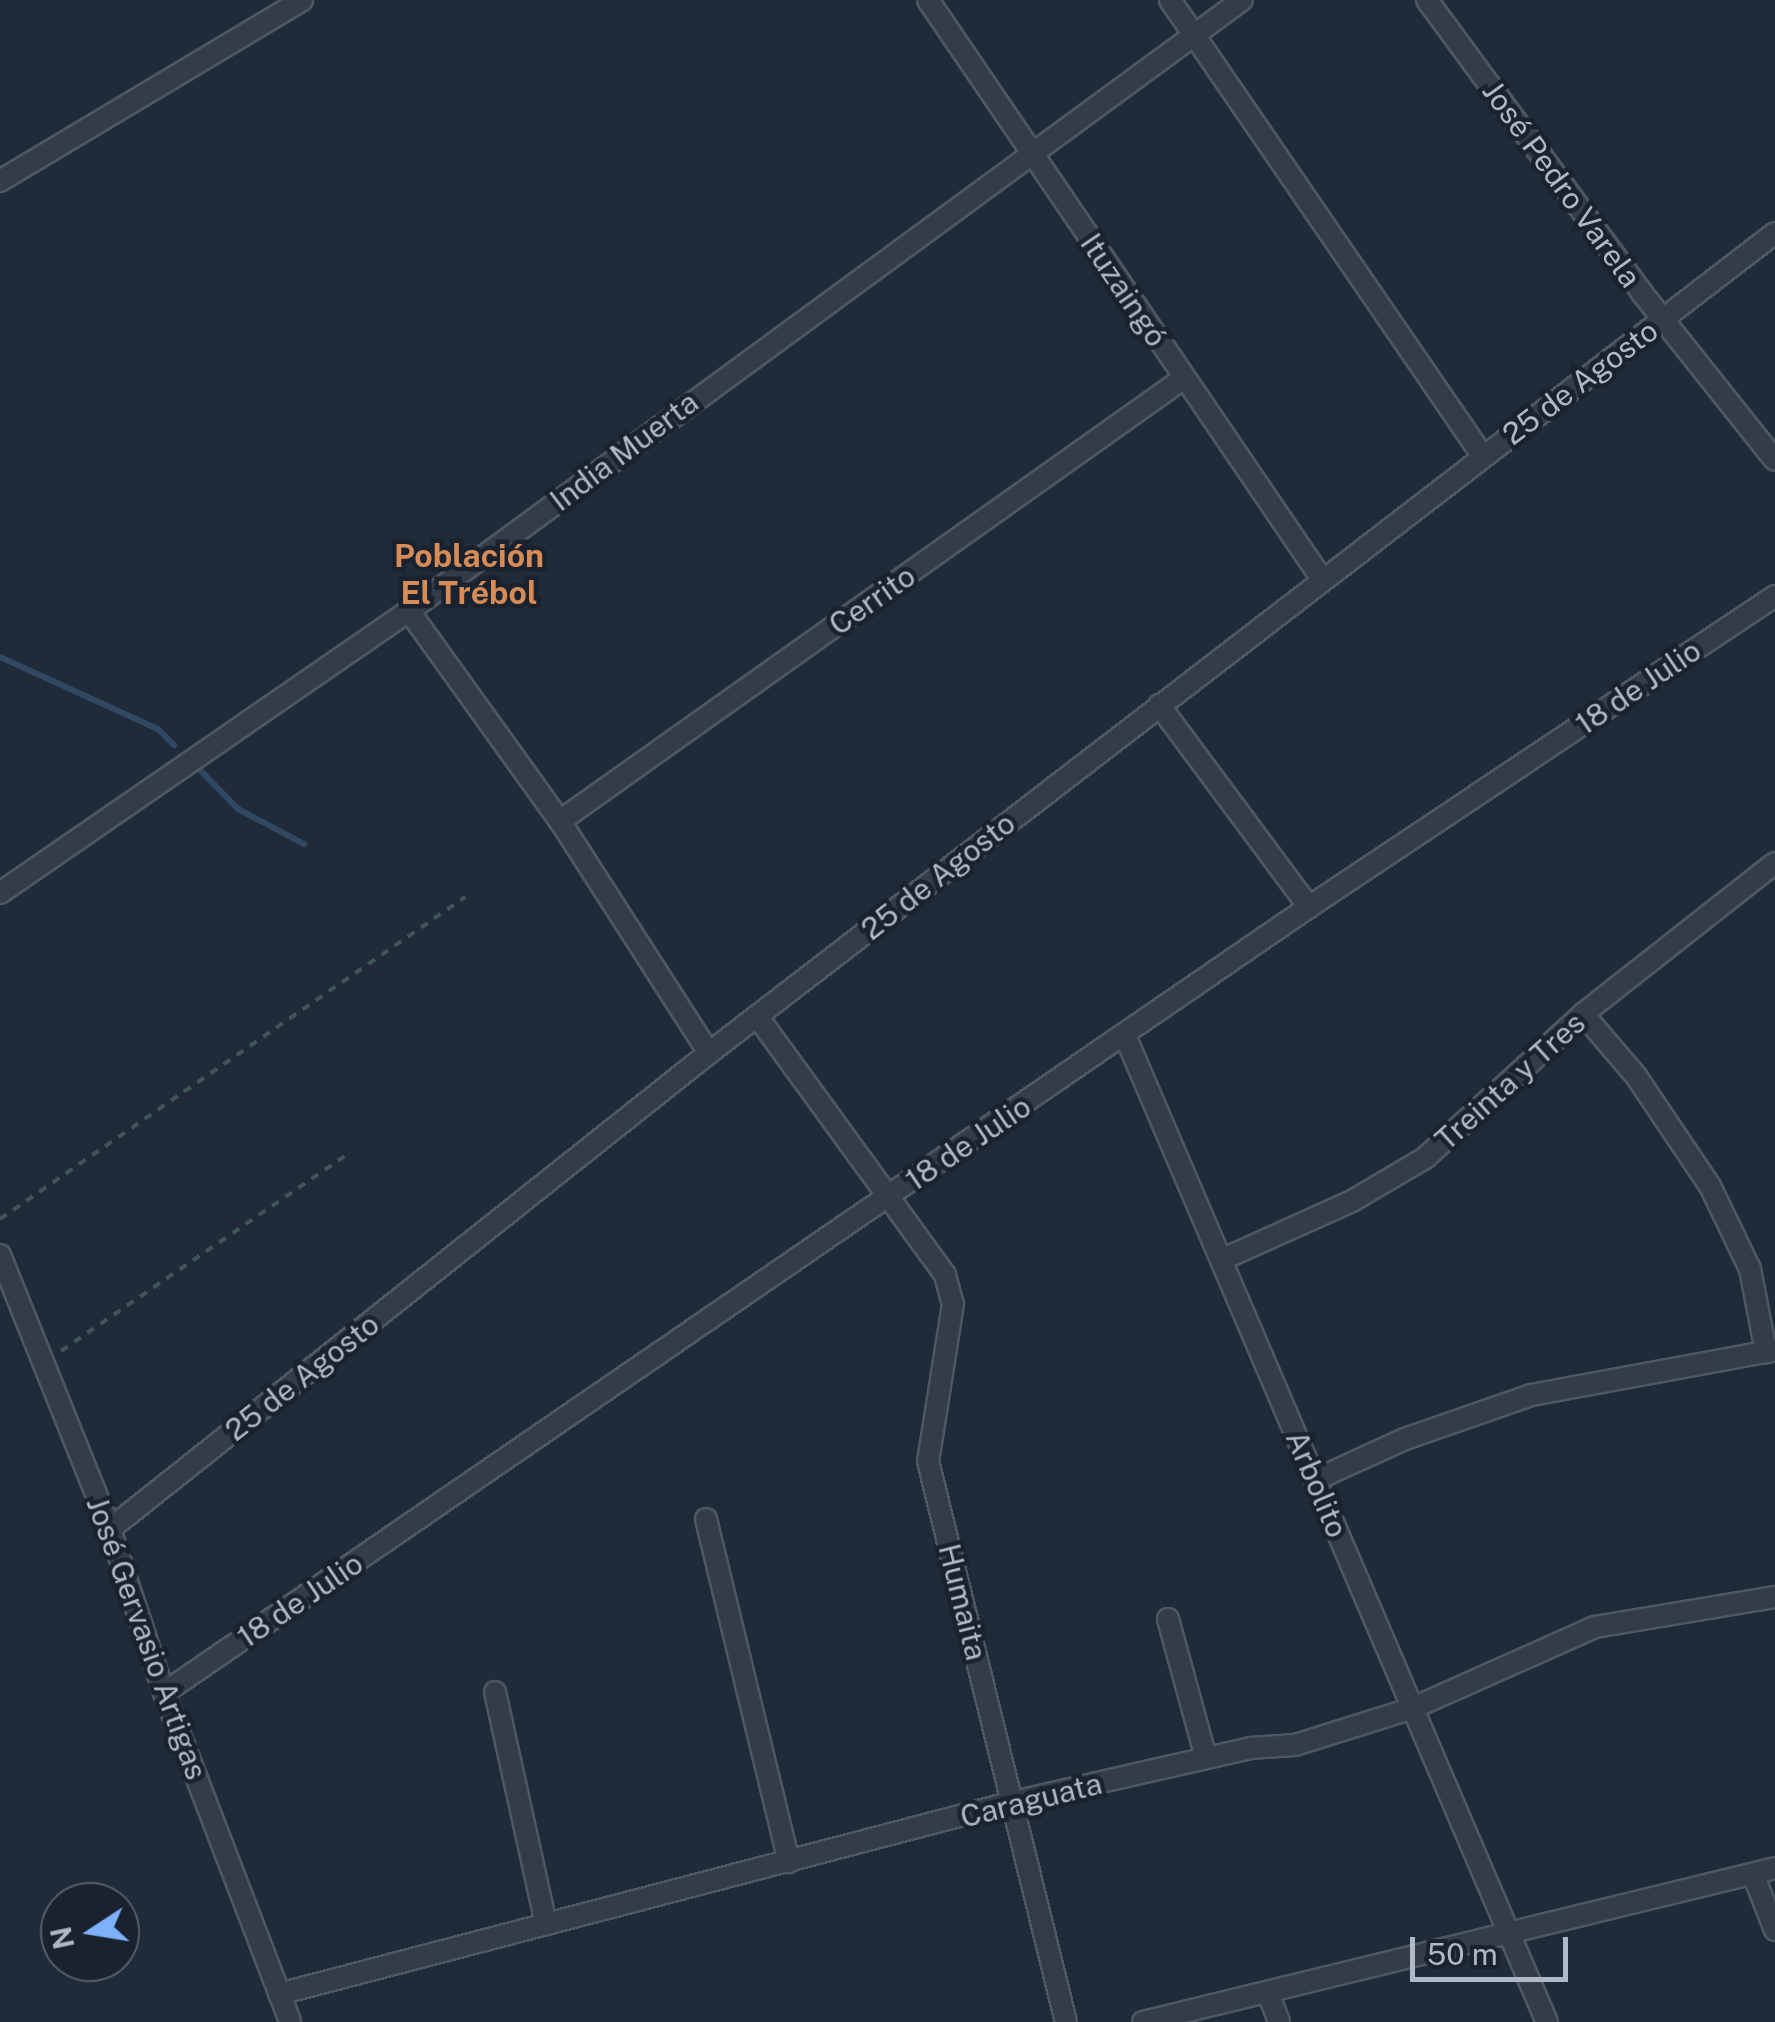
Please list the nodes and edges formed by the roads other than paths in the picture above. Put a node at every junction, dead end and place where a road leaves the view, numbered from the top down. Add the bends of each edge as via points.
1 (302, 0) edge
2 (928, 0) edge
3 (1170, 0) edge
4 (1242, 0) edge
5 (1427, 0) edge
6 (1192, 32) junction
7 (1028, 150) junction
8 (0, 181) edge
9 (1775, 233) edge
10 (1665, 320) junction
11 (1184, 378) junction
12 (1482, 455) junction
13 (1775, 460) edge
14 (1322, 579) junction
15 (1775, 596) edge
16 (409, 611) junction
17 (1159, 705) junction
18 (560, 822) junction
19 (1775, 863) edge
20 (0, 894) edge
21 (1308, 907) junction
22 (1584, 1014) junction
23 (757, 1016) junction
24 (1126, 1038) junction
25 (710, 1053) junction
26 (892, 1194) junction
27 (0, 1255) edge
28 (1221, 1260) junction
29 (1770, 1351) edge
30 (1316, 1480) junction
31 (706, 1518) dead end
32 (110, 1529) junction
33 (1775, 1597) edge
34 (1168, 1619) dead end
35 (495, 1692) dead end
36 (164, 1693) junction
37 (1413, 1708) junction
38 (1206, 1758) junction
39 (1014, 1802) junction
40 (789, 1862) junction
41 (1775, 1868) edge
42 (1753, 1874) junction
43 (546, 1924) junction
44 (1775, 1930) edge
45 (1509, 1931) junction
46 (1268, 1993) junction
47 (279, 1994) junction
48 (290, 2022) edge
49 (1066, 2022) edge
50 (1143, 2022) edge
51 (1279, 2022) edge
52 (1547, 2022) edge

1 - 8 street
2 - 7 street, Ituzaingó
3 - 6 street
4 - 6 street, India Muerta
5 - 10 street, José Pedro Varela
6 - 7 street, India Muerta
6 - 12 street
7 - 11 street, Ituzaingó
7 - 16 street, India Muerta
9 - 10 street, 25 de Agosto
10 - 12 street, 25 de Agosto
10 - 13 street, José Pedro Varela
11 - 14 street, Ituzaingó
11 - 18 street, Cerrito
12 - 14 street, 25 de Agosto
14 - 17 street, 25 de Agosto
15 - 21 street, 18 de Julio
16 - 18 street
16 - 20 street, India Muerta
17 - 21 street
17 - 23 street, 25 de Agosto
18 - 25 street
19 - 22 street, Treinta y Tres
21 - 24 street, 18 de Julio
22 - 28 street, Treinta y Tres via 1424,1158 1352,1201
22 - 29 street via 1636,1076 1710,1186 1750,1269
23 - 25 street, 25 de Agosto
23 - 26 street, Humaita
24 - 26 street, 18 de Julio
24 - 28 street, Arbolito
25 - 32 street, 25 de Agosto
26 - 36 street, 18 de Julio
26 - 39 street, Humaita via 945,1275 954,1304 928,1461
27 - 32 street, José Gervasio Artigas
28 - 30 street, Arbolito
29 - 30 street via 1531,1395 1405,1439
30 - 37 street, Arbolito
31 - 40 street
32 - 36 street, José Gervasio Artigas
33 - 37 street, Caraguata via 1595,1627
34 - 38 street
35 - 43 street
36 - 47 street, José Gervasio Artigas
37 - 38 street, Caraguata via 1295,1745
37 - 45 street, Arbolito
38 - 39 street, Caraguata
39 - 40 street, Caraguata
39 - 49 street, Humaita
40 - 43 street, Caraguata
41 - 42 street
42 - 44 street
42 - 45 street
43 - 47 street, Caraguata
45 - 46 street
45 - 52 street, Arbolito
46 - 50 street
46 - 51 street
47 - 48 street, José Gervasio Artigas

